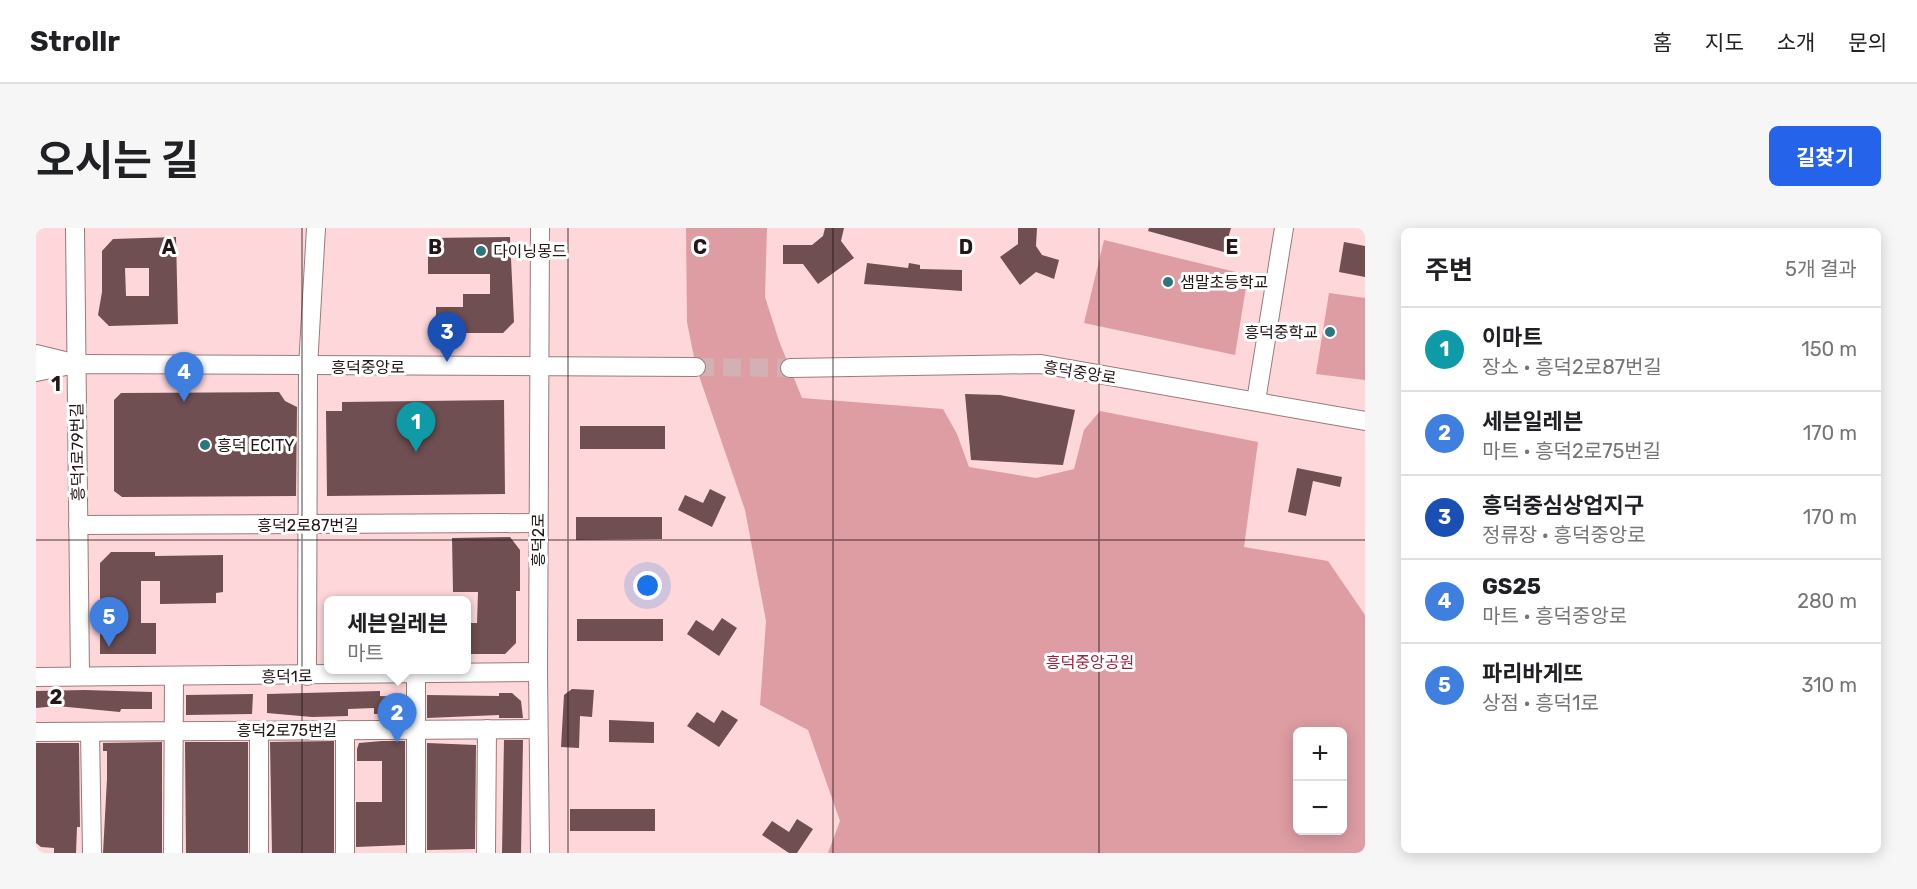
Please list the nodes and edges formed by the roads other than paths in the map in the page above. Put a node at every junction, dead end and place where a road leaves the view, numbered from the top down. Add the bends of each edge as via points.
1 (75, 228) edge
2 (316, 228) edge
3 (540, 228) edge
4 (1284, 228) edge
5 (36, 354) edge
6 (76, 364) junction
7 (538, 366) junction
8 (308, 367) junction
9 (696, 367) tunnel mouth
10 (790, 368) tunnel mouth
11 (36, 372) edge
12 (1256, 401) junction
13 (1365, 421) edge
14 (538, 523) junction
15 (78, 525) junction
16 (307, 525) junction
17 (538, 672) junction
18 (471, 673) edge
19 (416, 674) joint
20 (80, 676) junction
21 (307, 676) junction
22 (36, 677) edge
23 (174, 677) junction
24 (486, 729) junction
25 (538, 729) junction
26 (345, 730) junction
27 (415, 730) junction
28 (174, 731) junction
29 (259, 731) junction
30 (36, 732) edge
31 (90, 732) junction
32 (92, 853) edge
33 (173, 853) edge
34 (259, 853) edge
35 (345, 853) edge
36 (416, 853) edge
37 (486, 853) edge
38 (540, 853) edge

1 - 6 street, 흥덕1로79번길
2 - 8 street
3 - 7 street, 흥덕2로
4 - 12 street
5 - 6 street, 흥덕중앙로
6 - 8 street, 흥덕중앙로
6 - 11 street, 흥덕중앙로
6 - 15 street, 흥덕1로79번길
7 - 8 street, 흥덕중앙로
7 - 9 street, 흥덕중앙로
7 - 14 street, 흥덕2로
8 - 16 street
10 - 12 street, 흥덕중앙로 via 1041,364
12 - 13 street, 흥덕중앙로
14 - 16 street, 흥덕2로87번길
14 - 17 street, 흥덕2로
15 - 16 street, 흥덕2로87번길
15 - 20 street, 흥덕1로79번길
16 - 21 street
17 - 18 street, 흥덕1로
17 - 25 street, 흥덕2로
19 - 21 street, 흥덕1로
19 - 27 street
20 - 22 street, 흥덕1로
20 - 23 street, 흥덕1로
21 - 23 street, 흥덕1로
23 - 28 street
24 - 25 street, 흥덕2로75번길
24 - 27 street, 흥덕2로75번길
24 - 37 street
25 - 38 street, 흥덕2로
26 - 27 street, 흥덕2로75번길
26 - 29 street, 흥덕2로75번길
26 - 35 street
27 - 36 street
28 - 29 street, 흥덕2로75번길
28 - 31 street, 흥덕2로75번길
28 - 33 street
29 - 34 street
30 - 31 street, 흥덕2로75번길
31 - 32 street

